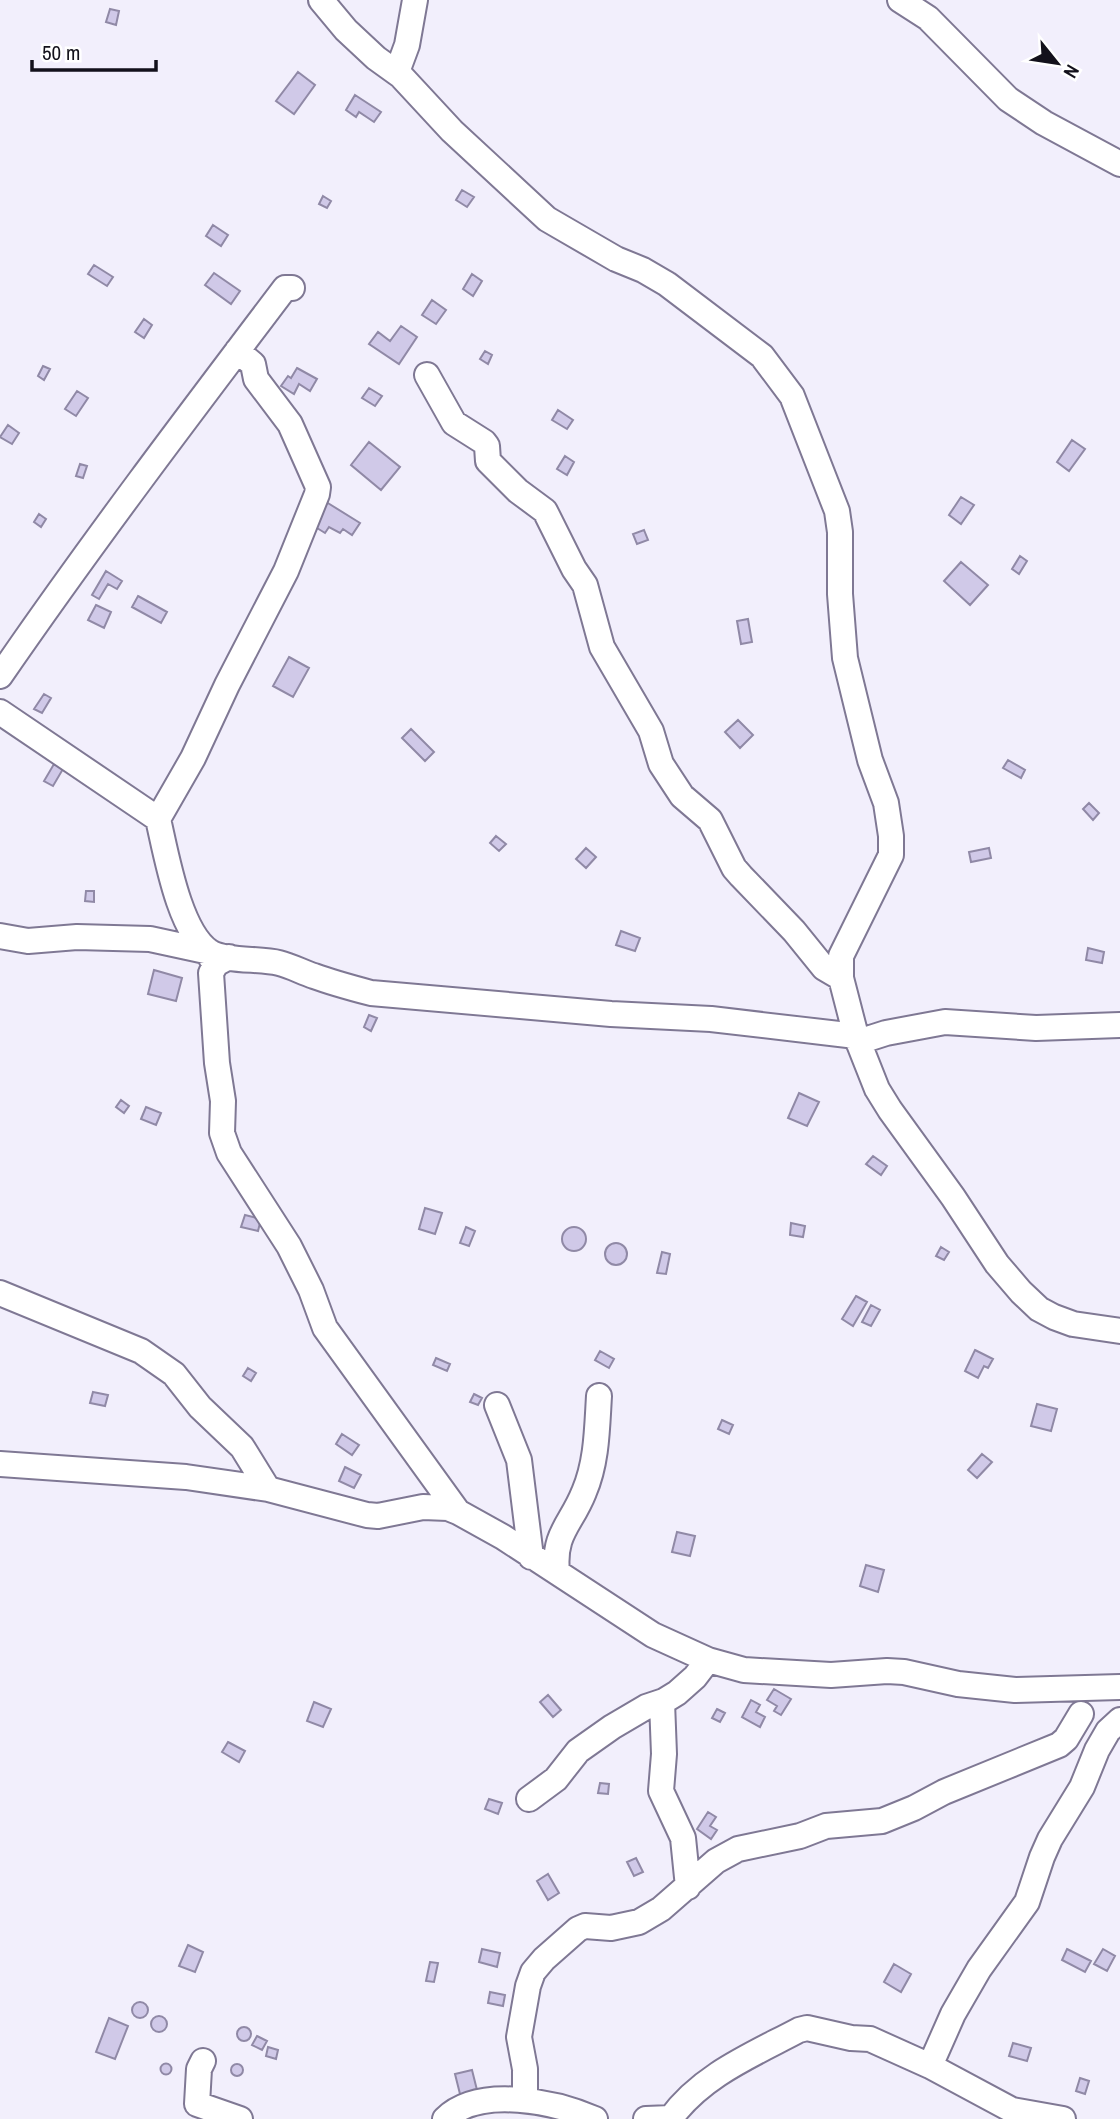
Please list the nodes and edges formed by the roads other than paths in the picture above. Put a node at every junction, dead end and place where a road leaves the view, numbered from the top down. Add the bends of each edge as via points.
1 (321, 0) edge
2 (415, 0) edge
3 (900, 0) edge
4 (397, 72) junction
5 (1120, 164) edge
6 (292, 288) dead end
7 (237, 351) junction
8 (427, 375) dead end
9 (0, 677) edge
10 (0, 712) edge
11 (158, 819) junction
12 (0, 936) edge
13 (217, 961) junction
14 (841, 978) junction
15 (1120, 1025) edge
16 (857, 1039) junction
17 (0, 1293) edge
18 (1120, 1331) edge
19 (599, 1396) dead end
20 (498, 1405) dead end
21 (0, 1464) edge
22 (268, 1489) junction
23 (458, 1512) junction
24 (531, 1557) junction
25 (557, 1573) junction
26 (708, 1660) junction
27 (1120, 1687) edge
28 (1034, 1690) junction
29 (662, 1702) junction
30 (1081, 1714) junction
31 (1120, 1720) edge
32 (1097, 1750) junction
33 (529, 1799) dead end
34 (688, 1887) junction
35 (203, 2061) dead end
36 (930, 2066) junction
37 (522, 2100) junction
38 (677, 2115) edge
39 (240, 2119) edge
40 (445, 2119) edge
41 (595, 2119) edge
42 (646, 2119) edge
43 (1063, 2119) edge

1 - 4 street via 346,30
2 - 4 street
3 - 5 street via 928,18 1008,99
4 - 14 street via 452,131 547,219 667,284 762,356 792,397 837,511 845,659 891,836 891,856 843,948
6 - 7 street via 285,288
7 - 9 street
7 - 11 street via 251,361 256,379 290,425 315,479 317,494 271,602
8 - 14 street via 454,423 484,442 488,461 545,511 585,585 602,647 682,796 710,820 734,868 824,968
10 - 11 street
11 - 13 street via 181,909
12 - 13 street via 28,941 150,939
13 - 16 street via 278,962 339,985 401,997 711,1018
13 - 23 street via 217,1063 222,1133 229,1153 289,1246 325,1328
14 - 16 street
15 - 16 street via 1036,1028 945,1021
16 - 18 street via 890,1110 1021,1292 1054,1317
17 - 22 street via 160,1362 242,1447
19 - 25 street via 590,1476 555,1550
20 - 24 street via 519,1460
21 - 22 street via 186,1477
22 - 23 street via 367,1515 422,1507
23 - 24 street
24 - 25 street
25 - 26 street via 653,1635
26 - 28 street via 767,1673 904,1672 958,1684
26 - 29 street via 686,1685
27 - 28 street
28 - 30 street
29 - 33 street via 612,1727
29 - 34 street via 661,1791 683,1838
30 - 32 street
30 - 34 street via 1059,1745 882,1821 826,1826 738,1849 716,1861
31 - 32 street
32 - 36 street via 1082,1787 1042,1857 1027,1902 979,1969
34 - 37 street via 652,1915 626,1926 578,1929 533,1972 520,2024 526,2069
35 - 39 street via 197,2104
36 - 38 street via 870,2039 807,2028 724,2070
36 - 43 street via 1012,2110
37 - 40 street via 486,2102 457,2110
37 - 41 street via 571,2109
38 - 42 street

